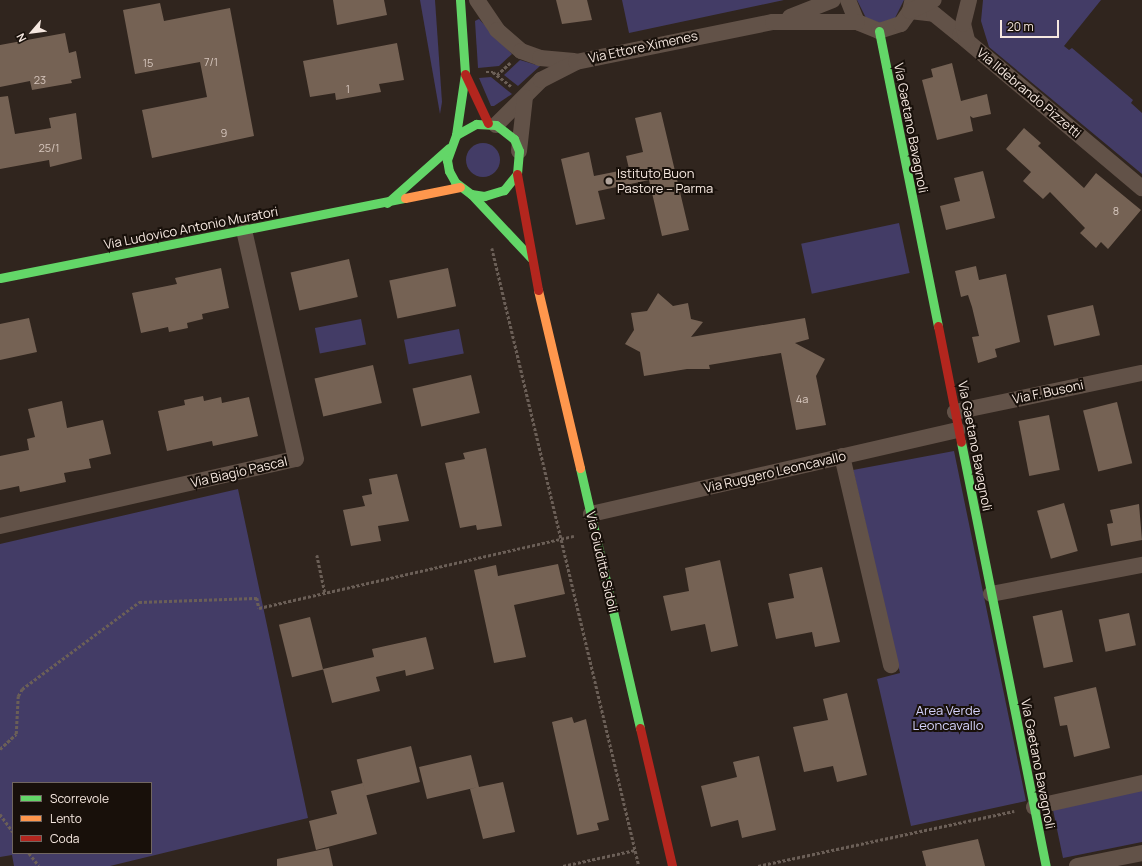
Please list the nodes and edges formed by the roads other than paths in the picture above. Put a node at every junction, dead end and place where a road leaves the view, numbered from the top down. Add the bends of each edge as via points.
1 (460, 0) edge
2 (477, 0) edge
3 (833, 0) edge
4 (848, 0) edge
5 (934, 0) edge
6 (969, 0) edge
7 (911, 5) edge
8 (773, 22) junction
9 (857, 22) junction
10 (879, 31) junction
11 (968, 40) junction
12 (582, 60) junction
13 (465, 74) junction
14 (525, 97) junction
15 (492, 124) junction
16 (456, 135) junction
17 (449, 148) junction
18 (519, 151) junction
19 (517, 174) junction
20 (460, 188) junction
21 (1142, 188) edge
22 (471, 194) junction
23 (386, 203) junction
24 (244, 231) junction
25 (531, 258) junction
26 (0, 278) edge
27 (1142, 373) edge
28 (955, 412) junction
29 (958, 430) junction
30 (842, 456) junction
31 (591, 514) junction
32 (0, 526) edge
33 (1142, 565) edge
34 (991, 594) junction
35 (891, 665) dead end
36 (1142, 783) edge
37 (1034, 807) junction
38 (1142, 853) edge
39 (667, 865) edge
40 (1046, 866) edge
41 (1077, 866) edge

1 - 13 street, Via Giuditta Sidoli
2 - 12 street via 497,30 521,51 540,58
3 - 8 street, Via Ettore Ximenes
4 - 9 street
5 - 7 street
6 - 11 street via 963,24
7 - 10 street via 894,28
7 - 11 street, Via Ildebrando Pizzetti via 934,14
8 - 9 street, Via Ettore Ximenes
8 - 12 street, Via Ettore Ximenes
9 - 10 street, Via Ettore Ximenes
10 - 28 street, Via Gaetano Bavagnoli
11 - 21 street, Via Ildebrando Pizzetti
12 - 14 street, Via Ettore Ximenes via 550,73
13 - 15 street, Via Giuditta Sidoli
13 - 16 street, Via Giuditta Sidoli
14 - 15 street, Via Ettore Ximenes
14 - 18 street
15 - 16 street via 476,124
15 - 18 street, Via Giuditta Sidoli via 514,139
16 - 17 street, Via Giuditta Sidoli
17 - 20 street, Via Giuditta Sidoli via 449,171
17 - 23 street, Via Ludovico Antonio Muratori
18 - 19 street, Via Giuditta Sidoli
19 - 22 street, Via Giuditta Sidoli via 504,190 492,195
19 - 25 street, Via Giuditta Sidoli
20 - 22 street, Via Giuditta Sidoli
20 - 23 street, Via Ludovico Antonio Muratori
22 - 25 street, Via Giuditta Sidoli
23 - 24 street, Via Ludovico Antonio Muratori
24 - 26 street, Via Ludovico Antonio Muratori
24 - 32 street, Via Biagio Pascal via 296,459
25 - 31 street, Via Giuditta Sidoli
27 - 28 street, Via F. Busoni
28 - 29 street, Via Gaetano Bavagnoli
29 - 30 street, Via Ruggero Leoncavallo
29 - 34 street, Via Gaetano Bavagnoli
30 - 31 street, Via Ruggero Leoncavallo
30 - 35 street
31 - 39 street, Via Giuditta Sidoli
33 - 34 street
34 - 37 street, Via Gaetano Bavagnoli
36 - 37 street
37 - 40 street, Via Gaetano Bavagnoli
38 - 41 street

